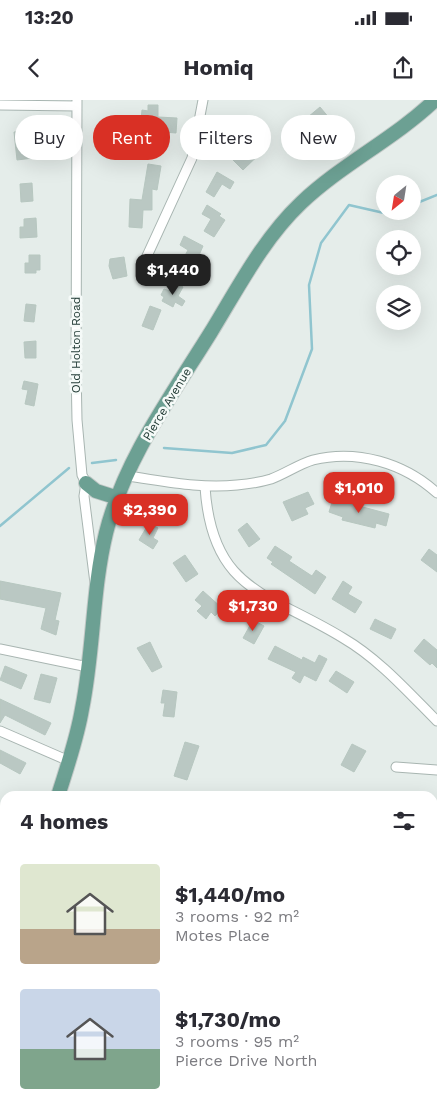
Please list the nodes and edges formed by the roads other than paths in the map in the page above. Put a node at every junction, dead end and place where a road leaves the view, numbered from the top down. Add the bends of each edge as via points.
1 (203, 100) edge
2 (435, 100) edge
3 (77, 103) edge
4 (0, 105) edge
5 (146, 256) dead end
6 (127, 476) junction
7 (86, 483) junction
8 (205, 487) junction
9 (437, 494) edge
10 (118, 498) junction
11 (96, 587) junction
12 (0, 649) edge
13 (88, 667) junction
14 (437, 721) edge
15 (0, 731) edge
16 (69, 761) junction
17 (396, 767) dead end
18 (437, 770) edge
19 (60, 791) edge

1 - 5 street via 192,158
2 - 6 main road, Pierce Avenue via 393,134 323,182 277,230 157,419
3 - 4 street
3 - 7 street, Old Holton Road via 77,420 82,475
6 - 8 street
6 - 10 main road, Pierce Avenue
7 - 10 main road via 96,491
7 - 11 street, Old Holton Road via 84,496
8 - 9 street via 270,479 312,460 350,456 374,459 400,468
8 - 14 street via 206,510 215,542 238,576 266,598 344,638 382,667
10 - 11 main road, Pierce Avenue via 107,530
11 - 13 main road, Pierce Avenue
12 - 13 street
13 - 16 main road, Pierce Avenue via 83,708
15 - 16 street
16 - 19 main road, Pierce Avenue
17 - 18 street

